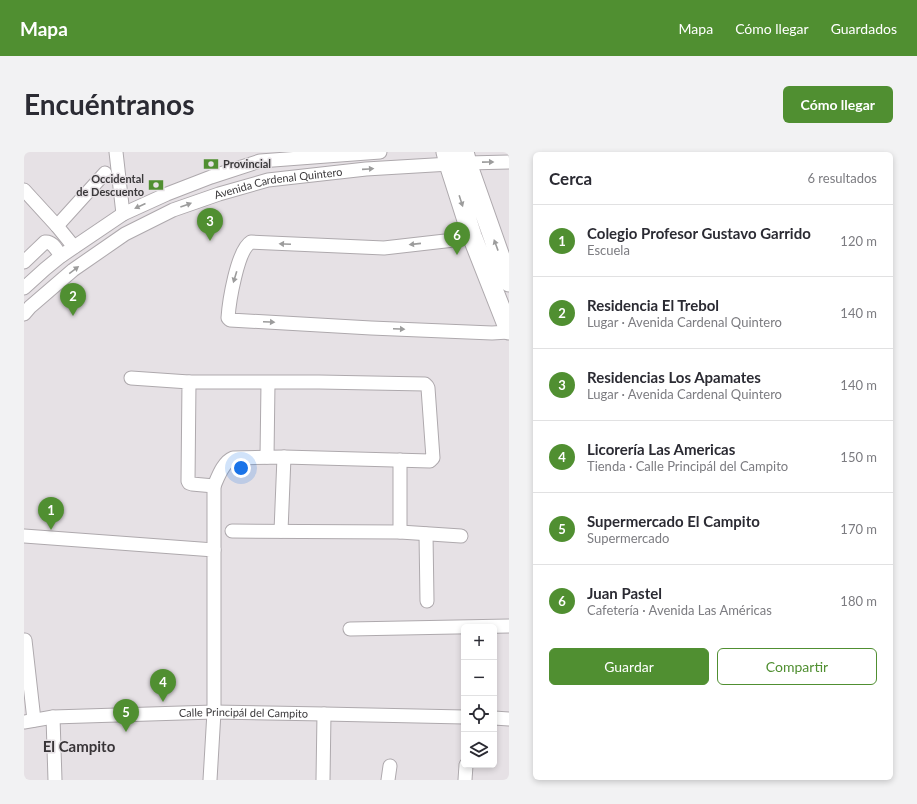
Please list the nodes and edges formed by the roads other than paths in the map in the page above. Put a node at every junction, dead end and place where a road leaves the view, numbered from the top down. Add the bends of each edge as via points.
1 (116, 152) edge
2 (380, 152) edge
3 (260, 157) edge
4 (456, 158) edge
5 (509, 162) edge
6 (105, 172) dead end
7 (24, 190) edge
8 (123, 214) junction
9 (57, 226) junction
10 (472, 236) junction
11 (74, 247) junction
12 (61, 256) junction
13 (24, 262) edge
14 (509, 282) edge
15 (24, 288) edge
16 (24, 314) edge
17 (509, 331) edge
18 (131, 378) dead end
19 (189, 382) junction
20 (268, 383) junction
21 (267, 457) junction
22 (284, 457) junction
23 (400, 460) junction
24 (214, 486) junction
25 (232, 530) dead end
26 (281, 531) junction
27 (400, 532) junction
28 (426, 534) junction
29 (24, 536) edge
30 (461, 536) dead end
31 (214, 550) junction
32 (426, 601) dead end
33 (509, 626) edge
34 (350, 629) dead end
35 (25, 640) dead end
36 (214, 712) junction
37 (324, 714) junction
38 (53, 717) junction
39 (461, 717) edge
40 (497, 718) edge
41 (509, 719) edge
42 (29, 721) edge
43 (390, 766) dead end
44 (466, 768) edge
45 (55, 780) edge
46 (210, 780) edge
47 (323, 780) edge
48 (388, 780) edge
49 (465, 780) edge

1 - 8 street
2 - 3 street, Avenida Cardenal Quintero
3 -> 8 street, Avenida Cardenal Quintero
4 -> 5 street, Avenida Cardenal Quintero
4 -> 10 street
14 -> 4 street
16 -> 4 street, Avenida Cardenal Quintero via 73,270 125,234 173,210 268,180
6 - 9 street
7 - 9 street
8 - 11 street, Avenida Cardenal Quintero
9 - 11 street
10 - 17 street
10 -> 17 street via 384,248 251,242 247,244 234,281 228,318 371,328 492,333
11 - 12 street, Avenida Cardenal Quintero
12 - 13 street via 50,242 45,242
12 - 15 street, Avenida Cardenal Quintero
18 - 19 street
19 - 20 street
19 - 24 street via 188,481 192,484
20 - 21 street
20 - 23 street via 425,384 428,388 433,458 430,461
21 - 22 street
21 - 24 street via 228,460
22 - 23 street
22 - 26 street
23 - 27 street
24 - 31 street
25 - 26 street
26 - 27 street
27 - 28 street
28 - 30 street
28 - 32 street
29 - 31 street
31 - 36 street
33 - 34 street
35 - 42 street
36 - 37 street, Calle Principál del Campito
36 - 38 street, Calle Principál del Campito
36 - 46 street
37 - 39 street, Calle Principál del Campito
37 - 47 street
38 - 42 street, Calle Principál del Campito
38 - 45 street
40 - 41 street
43 - 48 street
44 - 49 street

